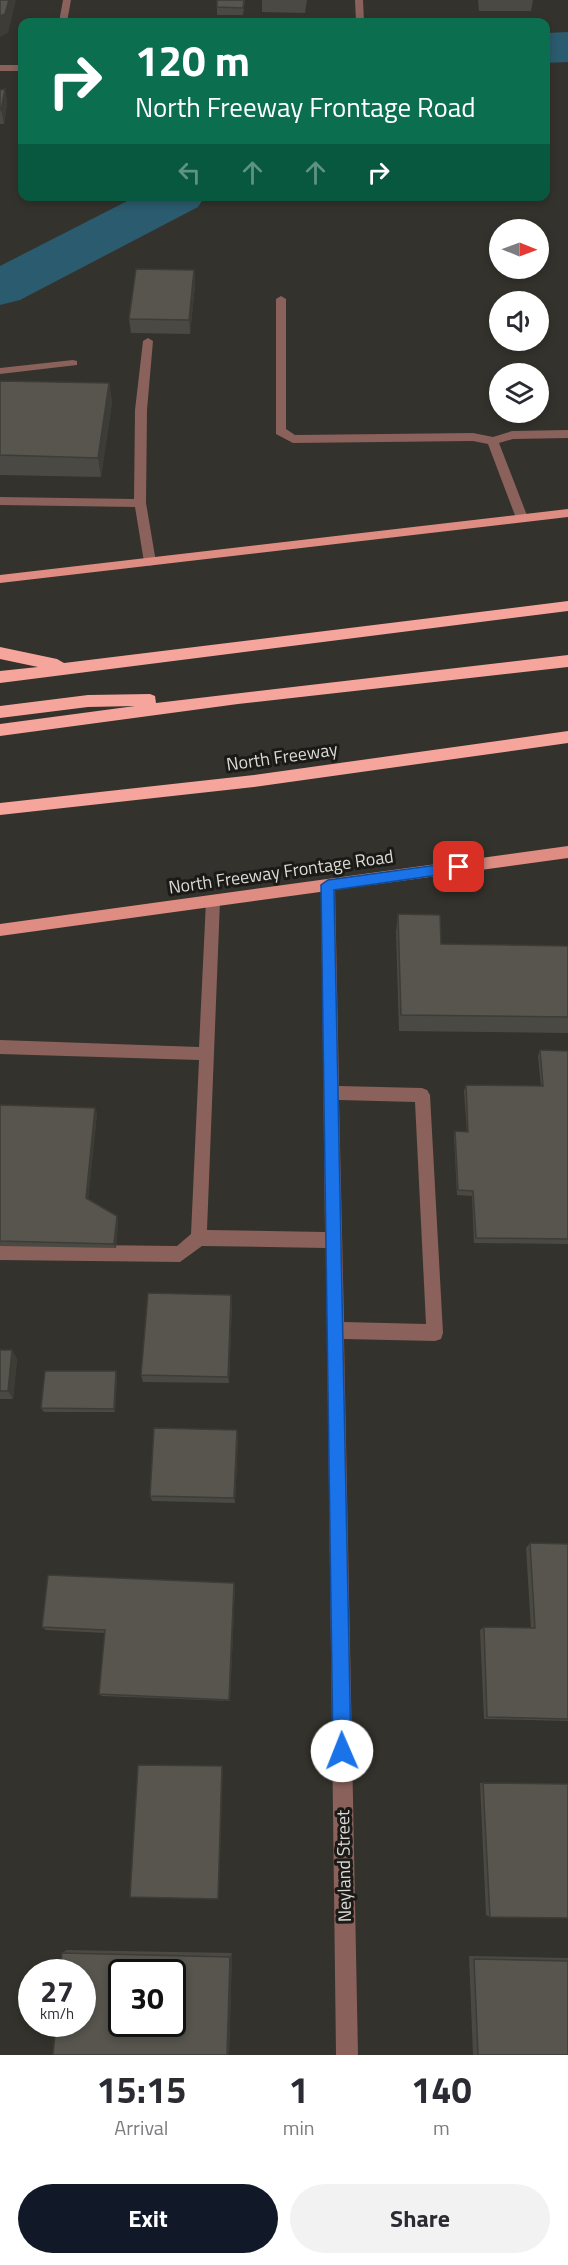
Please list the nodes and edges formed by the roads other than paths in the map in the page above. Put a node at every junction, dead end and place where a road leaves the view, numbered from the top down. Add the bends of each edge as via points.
1 (67, 0) edge
2 (359, 0) edge
3 (64, 18) edge
4 (360, 18) edge
5 (0, 68) edge
6 (18, 68) edge
7 (281, 299) dead end
8 (148, 341) dead end
9 (73, 363) dead end
10 (0, 371) edge
11 (568, 434) edge
12 (493, 441) junction
13 (0, 501) edge
14 (140, 503) junction
15 (568, 513) edge
16 (522, 518) junction
17 (150, 562) junction
18 (0, 579) edge
19 (568, 606) edge
20 (0, 653) edge
21 (568, 661) edge
22 (70, 668) junction
23 (0, 677) edge
24 (238, 698) junction
25 (0, 712) edge
26 (0, 730) edge
27 (568, 737) edge
28 (0, 809) edge
29 (568, 852) edge
30 (328, 885) junction
31 (213, 901) junction
32 (0, 930) edge
33 (0, 1047) edge
34 (207, 1054) junction
35 (331, 1093) junction
36 (199, 1238) junction
37 (334, 1240) junction
38 (0, 1252) edge
39 (335, 1330) junction
40 (347, 2055) edge

1 - 3 street
2 - 4 street
5 - 6 street
7 - 12 street via 280,431 285,435 292,439 473,437
8 - 14 street via 141,410
9 - 10 street
11 - 12 street via 512,435
12 - 16 street
13 - 14 street
14 - 17 street
15 - 16 main road
16 - 17 main road
17 - 18 main road
19 - 22 highway
20 - 22 highway
21 - 24 highway
22 - 23 highway
24 - 25 highway via 88,701
24 - 26 highway
27 - 28 highway, North Freeway via 254,781
29 - 30 main road, North Freeway Frontage Road
30 - 31 main road, North Freeway Frontage Road
30 - 35 street, Neyland Street
31 - 32 main road, North Freeway Frontage Road
31 - 34 street
33 - 34 street
34 - 36 street
35 - 37 street, Neyland Street
35 - 39 street via 422,1095 435,1333
36 - 37 street
36 - 38 street via 180,1254
37 - 39 street, Neyland Street
39 - 40 street, Neyland Street

